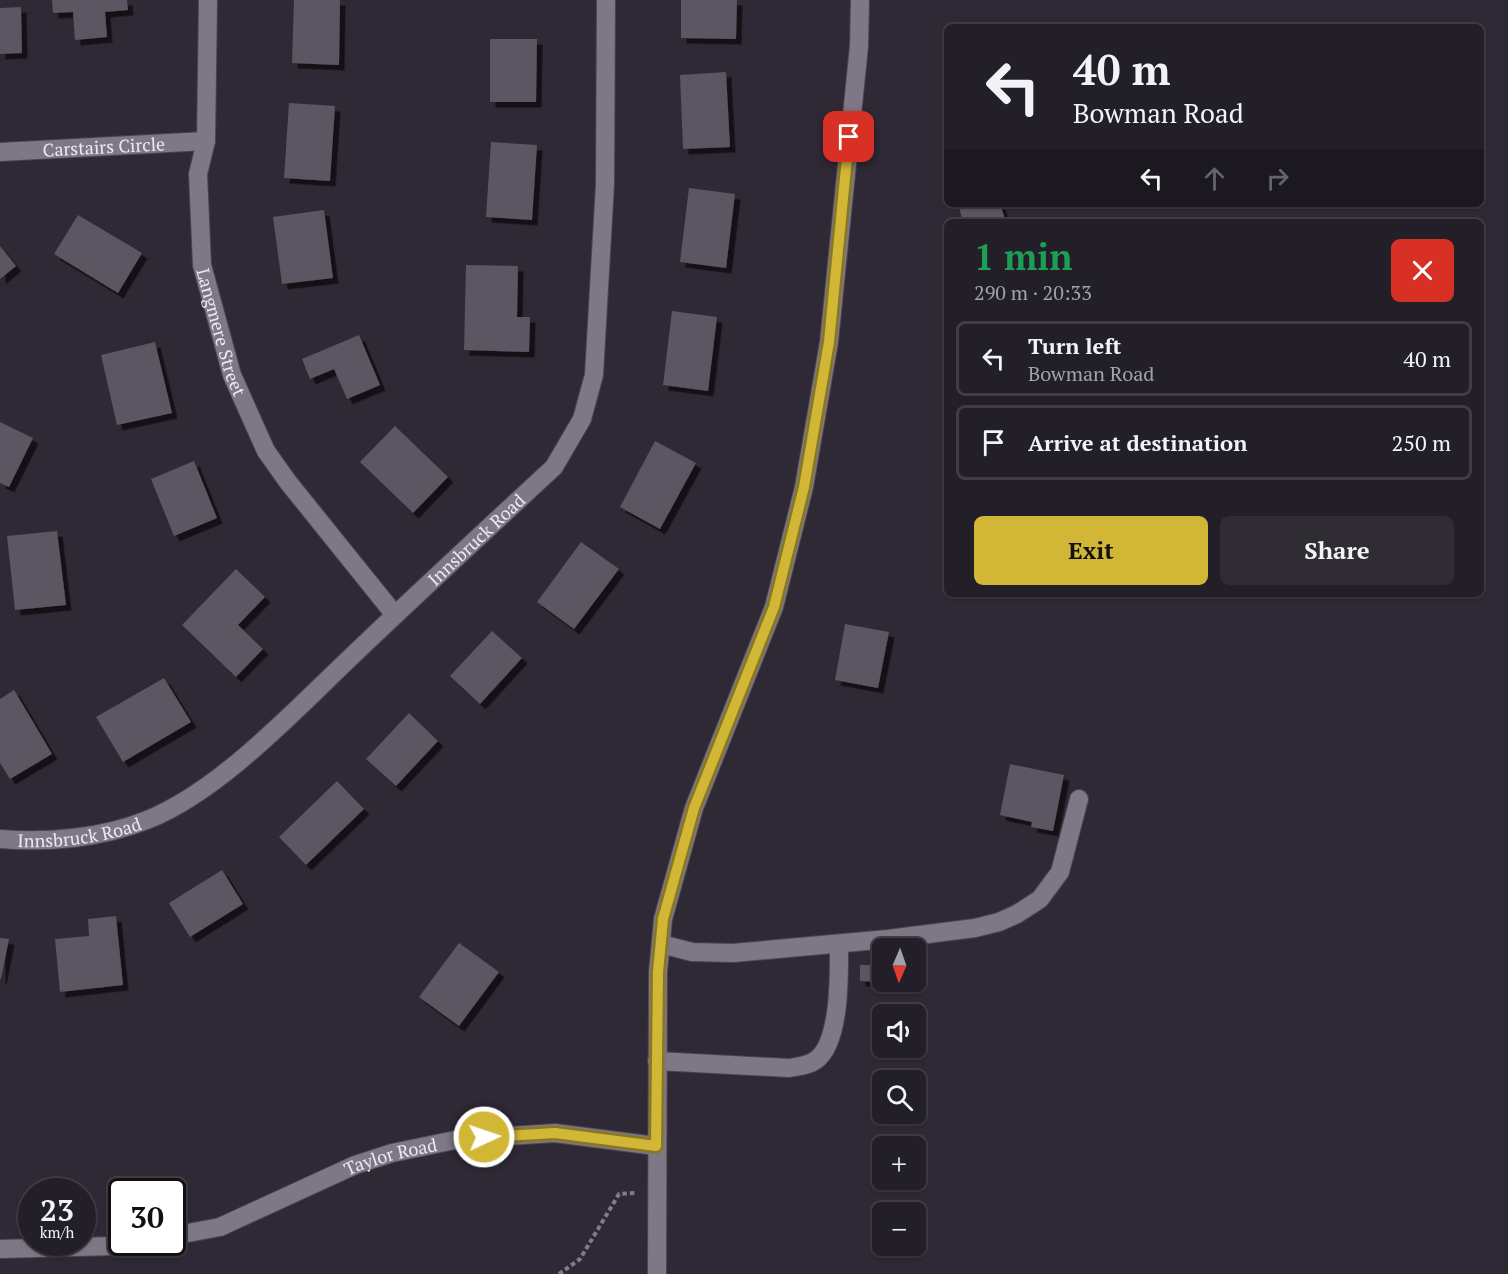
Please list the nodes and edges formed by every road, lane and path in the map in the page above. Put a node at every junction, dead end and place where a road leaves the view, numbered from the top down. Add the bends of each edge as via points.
1 (208, 0) edge
2 (606, 0) edge
3 (860, 0) edge
4 (206, 141) junction
5 (0, 152) edge
6 (395, 615) junction
7 (1079, 799) dead end
8 (0, 838) edge
9 (661, 944) junction
10 (839, 944) junction
11 (657, 1061) junction
12 (656, 1146) junction
13 (657, 1192) junction
14 (186, 1233) edge
15 (108, 1246) edge
16 (0, 1249) edge
17 (559, 1274) edge
18 (657, 1274) edge

1 - 4 street, Langmere Street
2 - 6 street, Innsbruck Road via 605,184 594,375 582,419 554,467
3 - 9 street via 859,46 829,342 804,487 774,607 694,808 663,919
4 - 5 street, Carstairs Circle
4 - 6 street, Langmere Street via 198,174 202,265 232,375 266,451
6 - 8 street, Innsbruck Road via 263,741 195,794 147,820 79,837 33,842
7 - 10 street via 1060,872 1040,899 1017,914 975,928
9 - 10 street via 714,954
9 - 11 street
10 - 11 street via 837,1008 823,1053 816,1060 789,1068
11 - 12 street
12 - 13 street
12 - 14 street, Taylor Road via 555,1133 460,1139 364,1162 220,1227
13 - 17 path via 619,1194 580,1259
13 - 18 street
15 - 16 street

